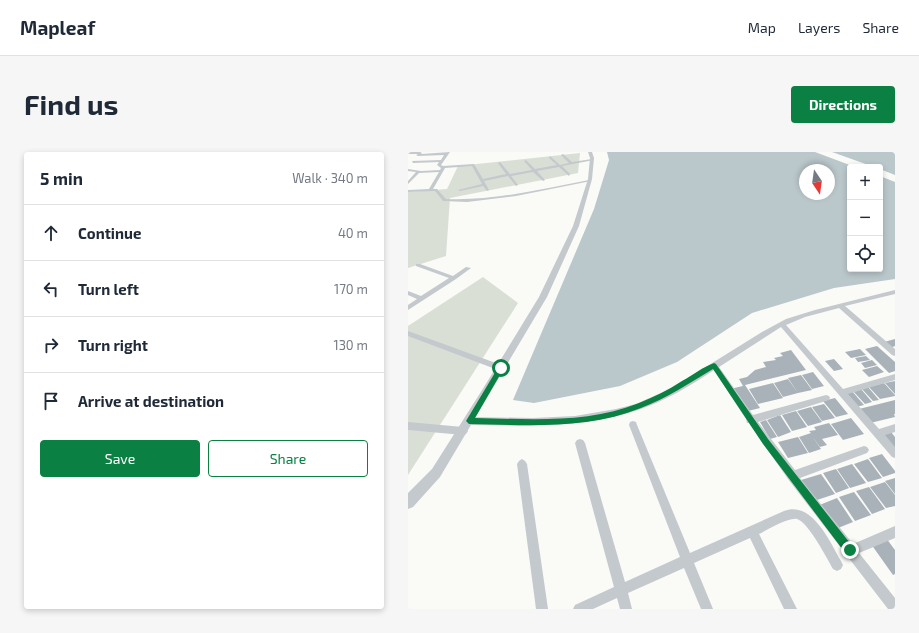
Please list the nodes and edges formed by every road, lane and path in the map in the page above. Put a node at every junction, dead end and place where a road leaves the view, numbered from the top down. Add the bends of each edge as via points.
1 (408, 153) edge
2 (420, 153) edge
3 (448, 153) edge
4 (563, 155) dead end
5 (591, 156) edge
6 (550, 157) dead end
7 (408, 161) edge
8 (414, 161) junction
9 (442, 161) junction
10 (526, 161) dead end
11 (500, 163) dead end
12 (572, 164) junction
13 (559, 166) junction
14 (408, 169) edge
15 (442, 169) junction
16 (534, 170) junction
17 (418, 172) junction
18 (508, 175) junction
19 (569, 175) dead end
20 (481, 180) junction
21 (543, 180) dead end
22 (590, 181) junction
23 (408, 183) edge
24 (484, 185) junction
25 (516, 185) dead end
26 (430, 190) junction
27 (460, 190) dead end
28 (487, 190) dead end
29 (408, 191) edge
30 (418, 265) dead end
31 (468, 268) dead end
32 (454, 278) junction
33 (408, 292) edge
34 (895, 292) edge
35 (422, 299) junction
36 (841, 306) junction
37 (408, 308) edge
38 (782, 324) junction
39 (408, 333) edge
40 (895, 353) edge
41 (714, 365) junction
42 (501, 368) junction
43 (895, 377) edge
44 (841, 393) junction
45 (826, 398) dead end
46 (750, 420) junction
47 (469, 421) junction
48 (633, 424) dead end
49 (408, 426) edge
50 (895, 428) edge
51 (463, 431) junction
52 (877, 434) junction
53 (580, 443) dead end
54 (864, 450) dead end
55 (895, 454) edge
56 (522, 464) dead end
57 (792, 476) junction
58 (408, 502) edge
59 (752, 531) junction
60 (895, 532) edge
61 (850, 550) junction
62 (687, 561) junction
63 (837, 565) dead end
64 (620, 590) junction
65 (895, 608) edge
66 (542, 609) edge
67 (579, 609) edge
68 (626, 609) edge
69 (707, 609) edge
70 (791, 609) edge

1 - 2 street
2 - 3 street
2 - 8 street
3 - 9 street
4 - 12 street
5 - 12 street
5 - 22 street
6 - 13 street
7 - 8 street
8 - 9 street
8 - 14 street
9 - 15 street via 439,166
10 - 16 street
11 - 18 street
12 - 13 street
13 - 16 street
13 - 19 street
14 - 17 street via 416,169
15 - 17 street
15 - 20 street via 473,165
15 - 26 street
16 - 18 street
16 - 21 street
17 - 23 street
18 - 20 street
18 - 25 street
20 - 24 street
22 - 26 street via 468,201 445,200 436,190
22 - 42 street via 576,226 546,290
24 - 27 street
24 - 28 street
26 - 29 street
30 - 32 street
31 - 32 street
32 - 35 street
33 - 35 street
34 - 36 street
35 - 37 street
36 - 38 street via 798,317
36 - 40 street
38 - 41 street
38 - 44 street
39 - 42 street
41 - 46 street
41 - 47 street via 668,394 638,407 611,414 549,422
42 - 47 street
43 - 44 street
44 - 52 street
45 - 46 street
46 - 57 street
47 - 51 street
48 - 62 street
49 - 51 street
50 - 52 street
51 - 58 street via 436,473
52 - 55 street
53 - 64 street
54 - 57 street
56 - 66 street
57 - 61 street
59 - 62 street
59 - 63 street via 788,515 797,514 811,524
59 - 70 street
60 - 61 street
61 - 65 street
62 - 64 street
62 - 69 street
64 - 67 street
64 - 68 street

